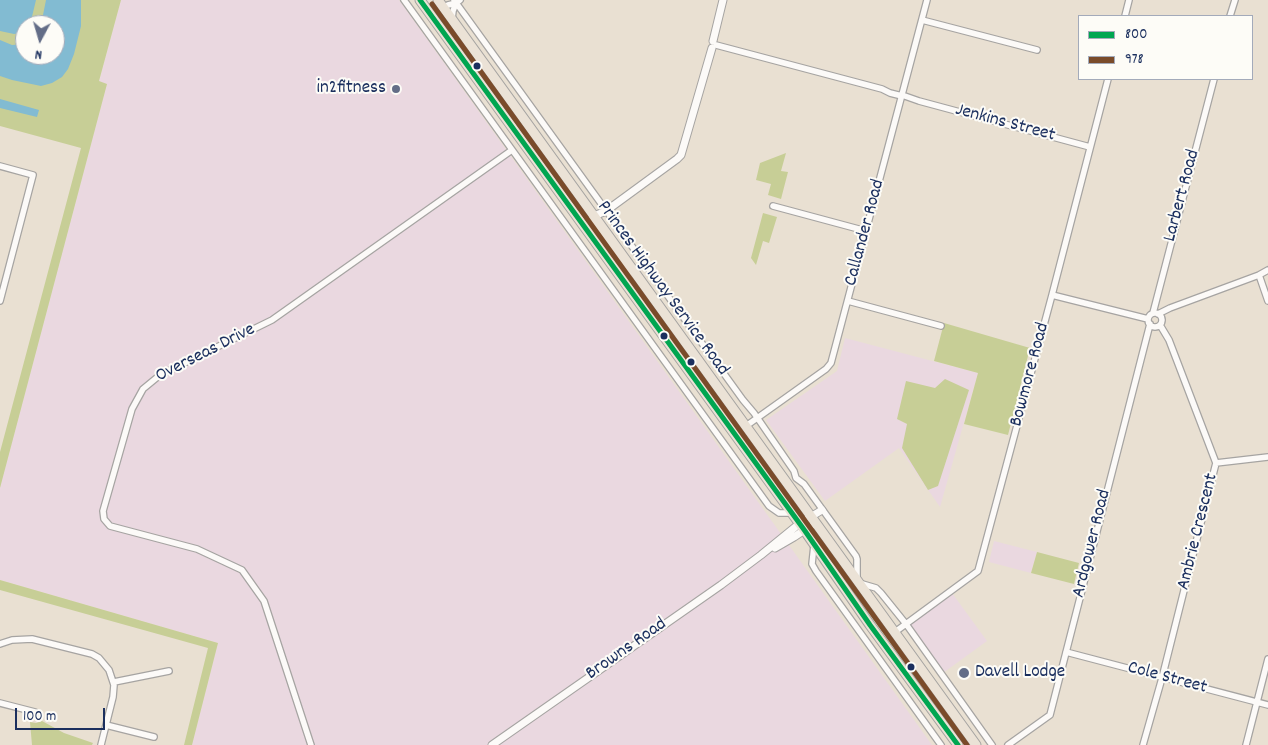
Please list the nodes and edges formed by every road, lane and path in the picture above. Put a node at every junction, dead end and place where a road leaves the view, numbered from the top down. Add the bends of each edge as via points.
1 (404, 0) edge
2 (420, 0) edge
3 (438, 0) edge
4 (723, 0) edge
5 (927, 0) edge
6 (1129, 0) edge
7 (1235, 0) edge
8 (457, 1) edge
9 (444, 8) junction
10 (1125, 15) edge
11 (1230, 15) edge
12 (452, 19) junction
13 (434, 20) junction
14 (922, 20) junction
15 (714, 44) junction
16 (1037, 50) dead end
17 (1108, 80) edge
18 (1214, 80) edge
19 (902, 96) junction
20 (1090, 147) junction
21 (512, 150) junction
22 (0, 166) edge
23 (773, 206) dead end
24 (606, 211) junction
25 (594, 216) junction
26 (603, 228) junction
27 (866, 231) junction
28 (1268, 270) edge
29 (1259, 275) junction
30 (1052, 295) junction
31 (0, 300) edge
32 (848, 301) junction
33 (1268, 301) edge
34 (638, 302) junction
35 (1156, 314) junction
36 (1149, 322) junction
37 (1160, 325) junction
38 (942, 326) dead end
39 (757, 418) junction
40 (746, 426) junction
41 (1268, 457) edge
42 (1216, 463) junction
43 (822, 510) junction
44 (791, 513) junction
45 (813, 520) junction
46 (802, 527) junction
47 (814, 545) junction
48 (858, 582) junction
49 (882, 616) junction
50 (906, 624) junction
51 (870, 625) junction
52 (895, 632) junction
53 (882, 640) junction
54 (0, 644) edge
55 (1066, 652) junction
56 (1268, 660) edge
57 (169, 671) dead end
58 (1162, 678) junction
59 (114, 682) junction
60 (1257, 702) junction
61 (0, 703) edge
62 (1268, 705) edge
63 (35, 712) dead end
64 (106, 725) junction
65 (154, 737) dead end
66 (101, 745) edge
67 (311, 745) edge
68 (492, 745) edge
69 (941, 745) edge
70 (958, 745) edge
71 (976, 745) edge
72 (992, 745) edge
73 (1008, 745) edge
74 (1143, 745) edge
75 (1246, 745) edge

1 - 21 street
2 - 13 highway
3 - 9 highway
4 - 15 street
5 - 14 street, Callander Road
6 - 10 street
7 - 11 street
8 - 9 street
8 - 12 street
8 - 24 street, Princes Highway Service Road
9 - 12 highway
9 - 13 highway
12 - 25 highway
13 - 34 highway
14 - 16 street
14 - 19 street, Callander Road
15 - 19 street, Jenkins Street
15 - 24 street via 681,155
17 - 20 street, Bowmore Road
18 - 35 street, Larbert Road via 1157,296
19 - 20 street, Jenkins Street via 909,101
19 - 27 street, Callander Road
20 - 30 street, Bowmore Road
21 - 44 street via 769,506 779,513
21 - 67 street, Overseas Drive via 272,320 160,374 143,388 132,409 103,511 104,519 110,526 197,549 242,570 264,601
22 - 31 street via 33,175
23 - 27 street
24 - 25 street
24 - 26 street
24 - 39 street, Princes Highway Service Road
25 - 26 highway
25 - 34 highway via 592,228 624,272
26 - 40 highway
27 - 32 street, Callander Road
28 - 29 street
29 - 33 street
29 - 35 street
30 - 36 street
30 - 50 street, Bowmore Road via 978,571
32 - 38 street
32 - 39 street, Callander Road via 830,365
34 - 44 highway
35 - 36 street via 1150,316
35 - 37 street via 1162,319
36 - 37 street via 1156,327
36 - 55 street, Ardgower Road
37 - 42 street, Ambrie Crescent via 1170,340
39 - 40 street, Callander Road
39 - 43 street, Princes Highway Service Road via 796,478
40 - 45 highway
41 - 42 street
42 - 58 street, Ambrie Crescent
43 - 45 street, Browns Road
43 - 48 street, Princes Highway Service Road via 856,556
44 - 46 highway
45 - 46 street, Browns Road
45 - 48 highway
46 - 47 highway
46 - 68 street, Browns Road
47 - 51 highway
47 - 69 street via 812,564 816,571
48 - 49 highway
48 - 50 street via 876,588
49 - 51 highway
49 - 52 highway
50 - 52 street, Bowmore Road
50 - 72 street
51 - 53 highway
52 - 53 highway
52 - 71 highway
53 - 70 highway
54 - 59 street via 32,639 92,654 105,665
55 - 58 street, Cole Street
55 - 73 street, Ardgower Road via 1050,715
56 - 60 street
57 - 59 street
58 - 60 street, Cole Street
58 - 74 street, Ambrie Crescent
59 - 64 street
60 - 62 street, Cole Street
60 - 75 street
61 - 63 street
64 - 65 street
64 - 66 street

